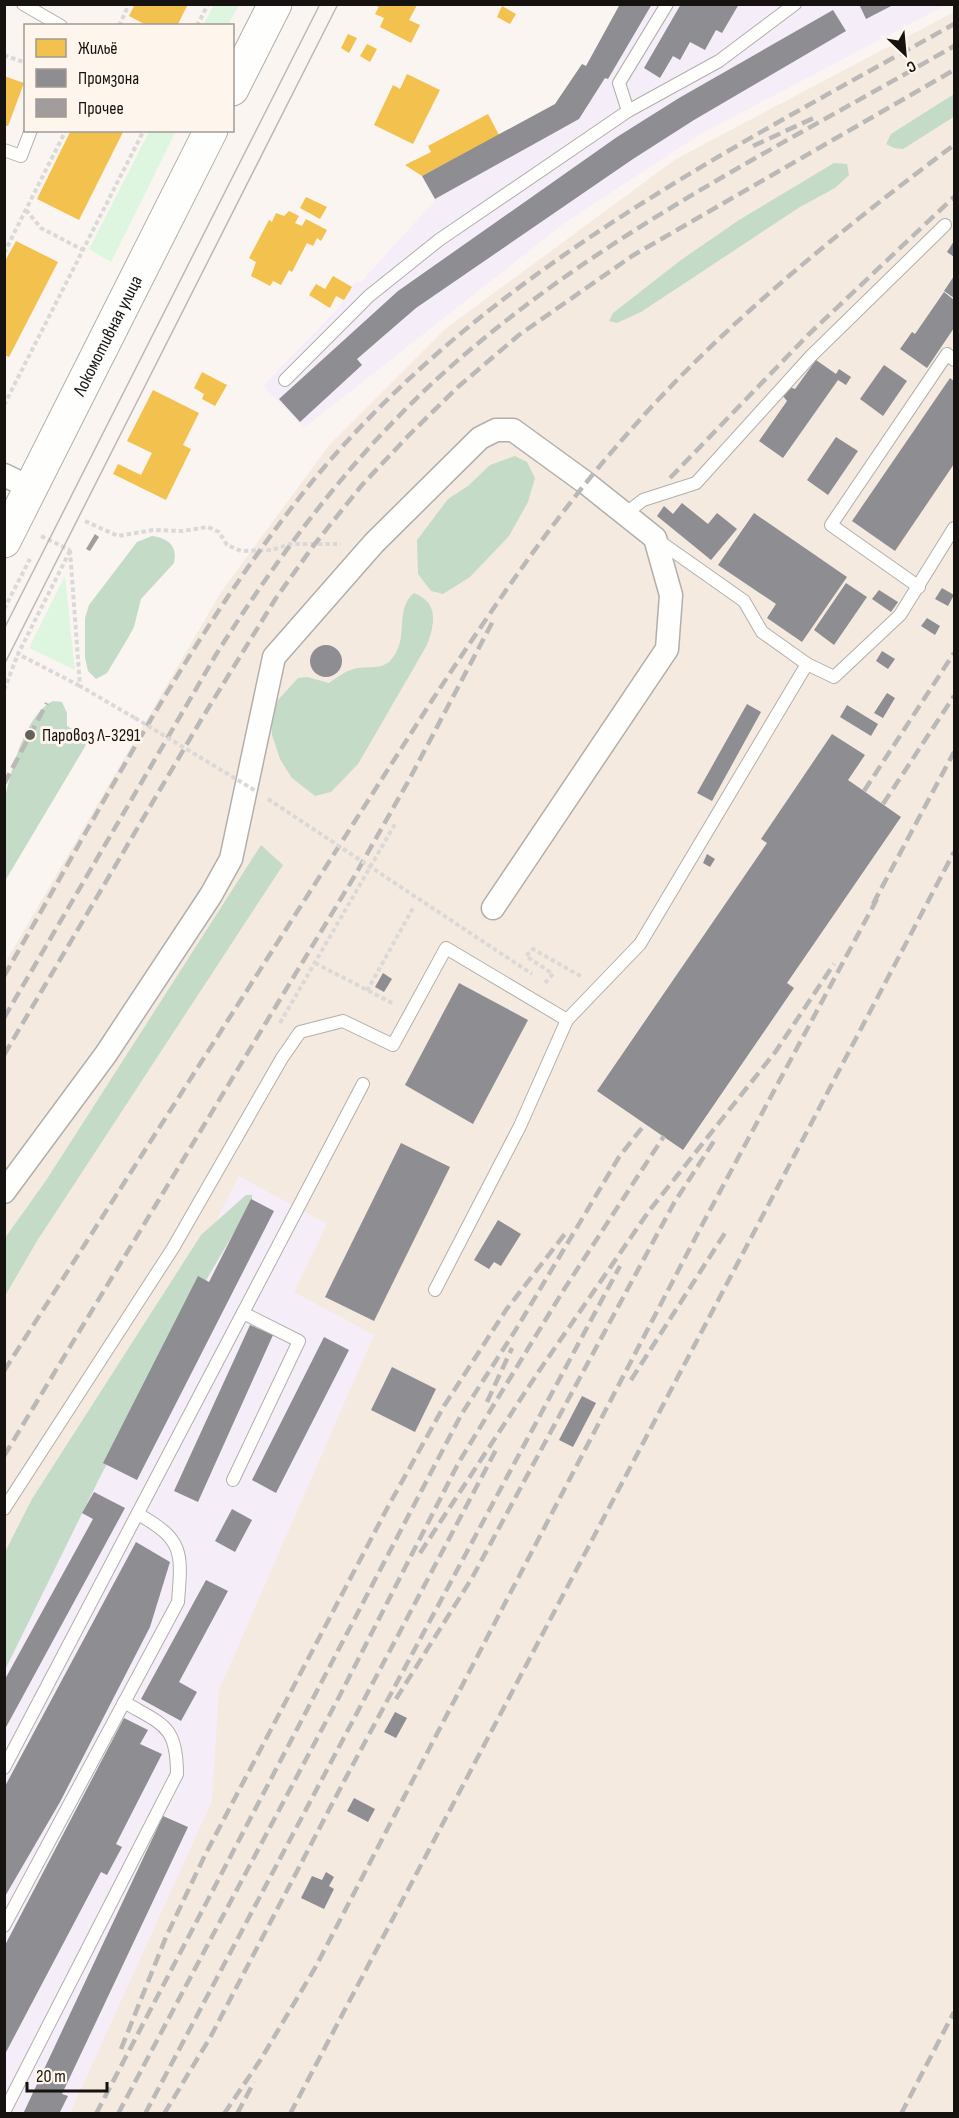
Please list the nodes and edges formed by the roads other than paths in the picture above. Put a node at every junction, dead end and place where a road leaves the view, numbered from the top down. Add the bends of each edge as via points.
1 (24, 4) edge
2 (275, 4) edge
3 (667, 4) edge
4 (788, 6) edge
5 (58, 24) edge
6 (234, 84) edge
7 (628, 111) junction
8 (30, 132) edge
9 (210, 132) edge
10 (4, 150) edge
11 (945, 225) dead end
12 (954, 360) edge
13 (285, 380) dead end
14 (18, 482) edge
15 (625, 514) junction
16 (954, 528) edge
17 (655, 538) junction
18 (4, 541) edge
19 (918, 587) junction
20 (807, 663) junction
21 (493, 908) dead end
22 (567, 1020) junction
23 (363, 1084) dead end
24 (4, 1192) edge
25 (435, 1290) dead end
26 (243, 1313) junction
27 (233, 1480) dead end
28 (4, 1509) edge
29 (138, 1515) junction
30 (124, 1702) junction
31 (4, 1768) edge
32 (4, 1926) edge
33 (4, 2112) edge

1 - 5 lane
2 - 6 main road
3 - 7 lane via 620,83
4 - 7 lane via 719,61
7 - 13 lane via 430,247 369,296
8 - 10 lane via 21,156
9 - 14 main road, Локомотивная улица
11 - 15 lane via 811,356 696,483 643,500
12 - 19 lane via 947,354 831,525
14 - 18 main road, Локомотивная улица
15 - 17 street
15 - 24 street via 513,430 496,430 480,438 374,543 274,657 231,859 216,886 106,1054
16 - 19 lane
17 - 20 lane via 744,601 762,632
17 - 21 street via 671,595 667,649
19 - 20 lane via 900,615 834,677
20 - 22 lane via 640,945
22 - 25 lane via 520,1126
22 - 28 lane via 446,948 393,1045 343,1021 300,1032 173,1248
23 - 26 lane
26 - 27 lane via 299,1341
26 - 29 lane
29 - 30 lane via 166,1530 177,1547 180,1578 178,1602
29 - 31 lane
30 - 32 lane
30 - 33 lane via 164,1726 177,1746 177,1774

